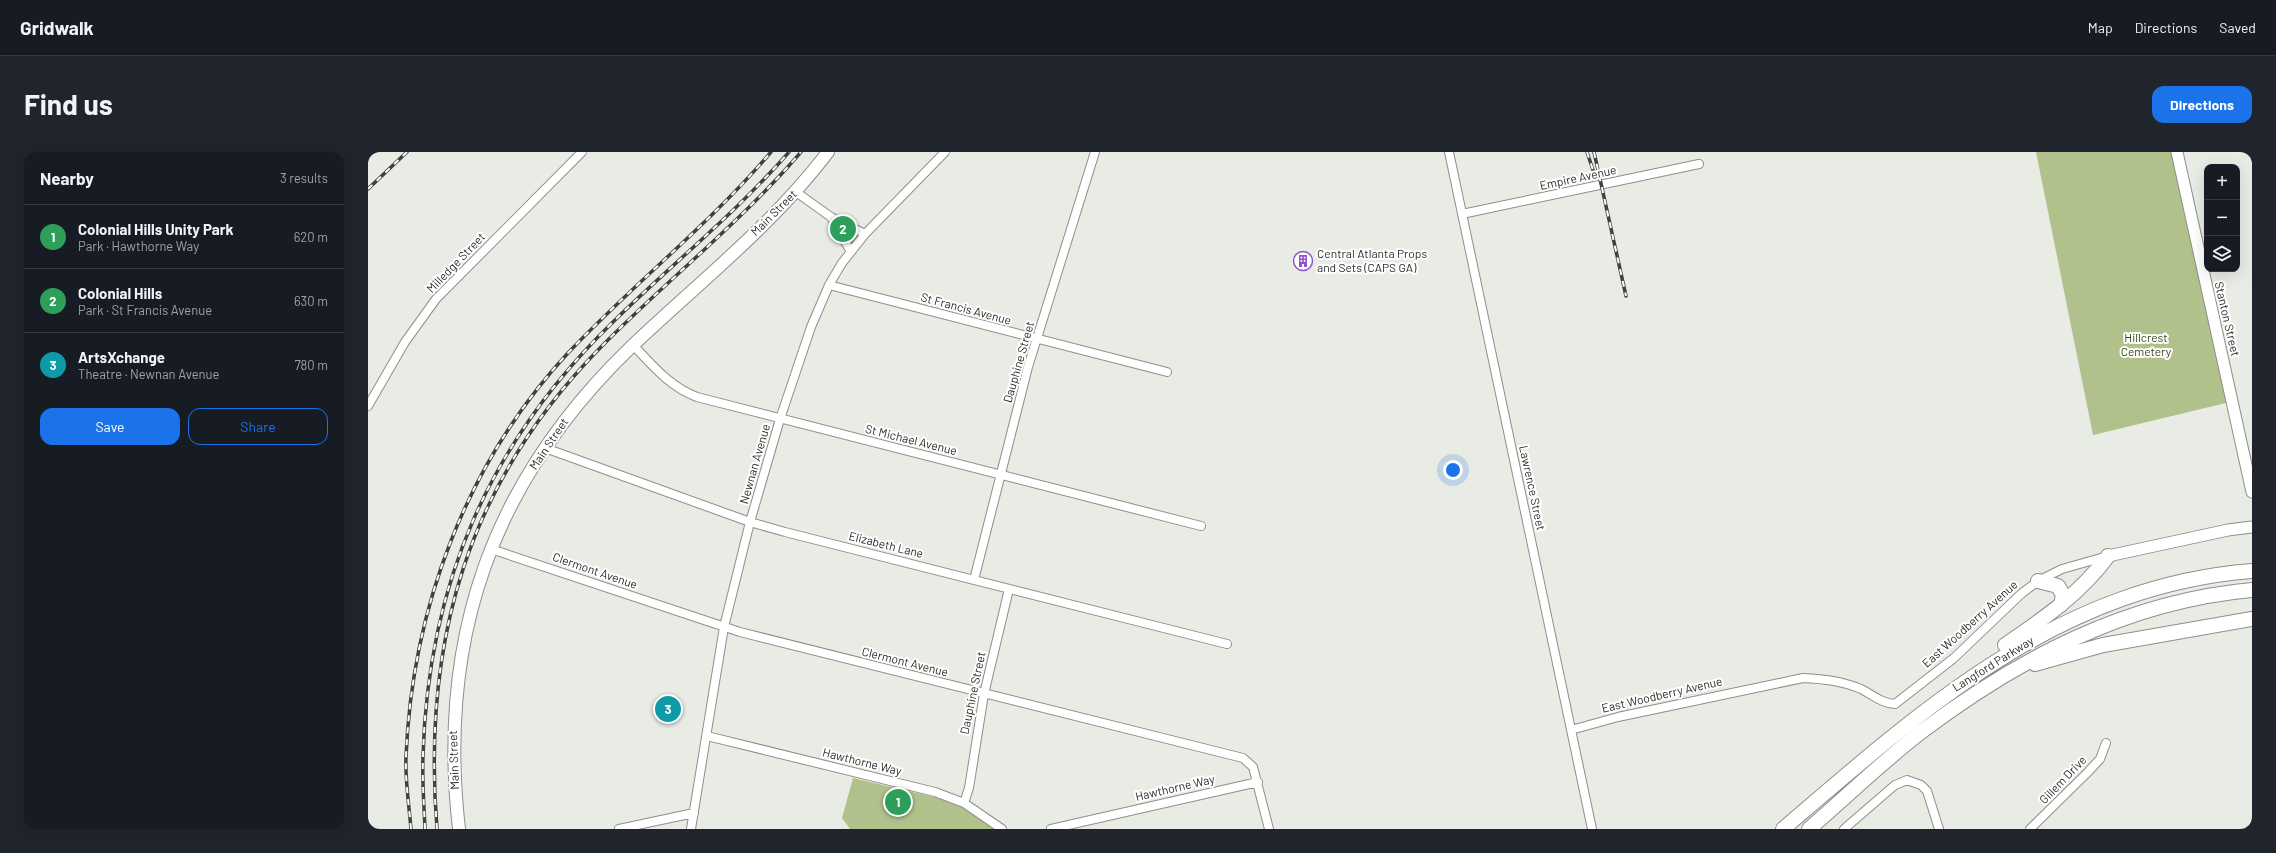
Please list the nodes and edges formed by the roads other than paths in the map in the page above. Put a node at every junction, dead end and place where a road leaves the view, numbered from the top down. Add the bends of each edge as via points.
1 (582, 152) edge
2 (828, 152) edge
3 (945, 152) edge
4 (1094, 152) edge
5 (1448, 152) edge
6 (2177, 152) edge
7 (1699, 164) dead end
8 (796, 192) junction
9 (1462, 214) junction
10 (831, 217) junction
11 (865, 234) junction
12 (850, 252) junction
13 (829, 285) junction
14 (1037, 340) junction
15 (633, 345) junction
16 (1167, 372) dead end
17 (368, 406) edge
18 (780, 419) junction
19 (545, 448) junction
20 (1001, 475) junction
21 (2252, 492) edge
22 (750, 522) junction
23 (1201, 526) dead end
24 (2252, 527) edge
25 (491, 549) junction
26 (2108, 556) junction
27 (2246, 571) edge
28 (974, 580) junction
29 (2038, 581) junction
30 (1009, 589) junction
31 (2249, 590) edge
32 (2061, 605) junction
33 (2252, 619) edge
34 (724, 627) junction
35 (1227, 644) dead end
36 (2008, 672) junction
37 (984, 694) junction
38 (1939, 699) junction
39 (1571, 730) junction
40 (708, 736) junction
41 (2106, 743) dead end
42 (1258, 782) junction
43 (964, 803) junction
44 (457, 813) junction
45 (694, 813) junction
46 (459, 829) edge
47 (465, 829) edge
48 (619, 829) edge
49 (691, 829) edge
50 (1002, 829) edge
51 (1051, 829) edge
52 (1268, 829) edge
53 (1592, 829) edge
54 (1783, 829) edge
55 (1809, 829) edge
56 (1844, 829) edge
57 (1938, 829) edge
58 (2030, 829) edge

1 - 17 street, Milledge Street via 436,300 405,342
2 - 8 main road, Main Street
3 - 11 street, Newnan Avenue
4 - 14 street, Dauphine Street
5 - 9 street, Lawrence Street
6 - 21 street, Stanton Street
7 - 9 street, Empire Avenue
8 - 10 street
8 - 15 main road, Main Street
9 - 39 street, Lawrence Street
10 - 11 street
10 - 12 street
11 - 12 street, Newnan Avenue
12 - 13 street, Newnan Avenue
13 - 14 street, St Francis Avenue
13 - 18 street, Newnan Avenue via 811,327
14 - 16 street, St Francis Avenue
14 - 20 street, Dauphine Street
15 - 18 street, St Michael Avenue via 668,381 684,393
15 - 19 main road, Main Street via 588,392
18 - 20 street, St Michael Avenue
18 - 22 street, Newnan Avenue
19 - 22 street, Elizabeth Lane
19 - 25 main road, Main Street via 516,495
20 - 23 street, St Michael Avenue
20 - 28 street, Dauphine Street
22 - 28 street, Elizabeth Lane
22 - 34 street, Newnan Avenue
24 - 26 street, East Woodberry Avenue
25 - 34 street, Clermont Avenue
25 - 44 main road, Main Street via 470,612 458,668 453,732
26 - 29 street, East Woodberry Avenue via 2074,564
26 - 32 highway via 2091,577
27 - 38 highway, Langford Parkway via 2177,583 2099,607 2034,638 1994,661
28 - 30 street, Elizabeth Lane
29 - 32 highway via 2058,586 2063,595
29 - 39 street, East Woodberry Avenue via 1954,658 1895,704 1885,704 1842,682 1803,678 1618,717
30 - 35 street, Elizabeth Lane
30 - 37 street, Dauphine Street
31 - 36 highway, Langford Parkway via 2190,599 2124,618 2069,640
32 - 38 highway via 1976,665
33 - 36 highway via 2103,645
34 - 37 street, Clermont Avenue
34 - 40 street, Newnan Avenue
36 - 55 highway, Langford Parkway via 1920,733
37 - 42 street, Clermont Avenue via 1243,758 1253,766
37 - 43 street, Dauphine Street via 969,788
38 - 54 highway, Langford Parkway
39 - 53 street, Lawrence Street
40 - 43 street, Hawthorne Way via 934,792
40 - 45 street, Newnan Avenue
41 - 58 street, Gillem Drive via 2100,759
42 - 51 street, Hawthorne Way
42 - 52 street, Clermont Avenue
43 - 50 street, Hawthorne Way
44 - 46 main road, Main Street
44 - 47 main road
45 - 48 street
45 - 49 street, Newnan Avenue
56 - 57 street via 1900,782 1914,781 1927,791

